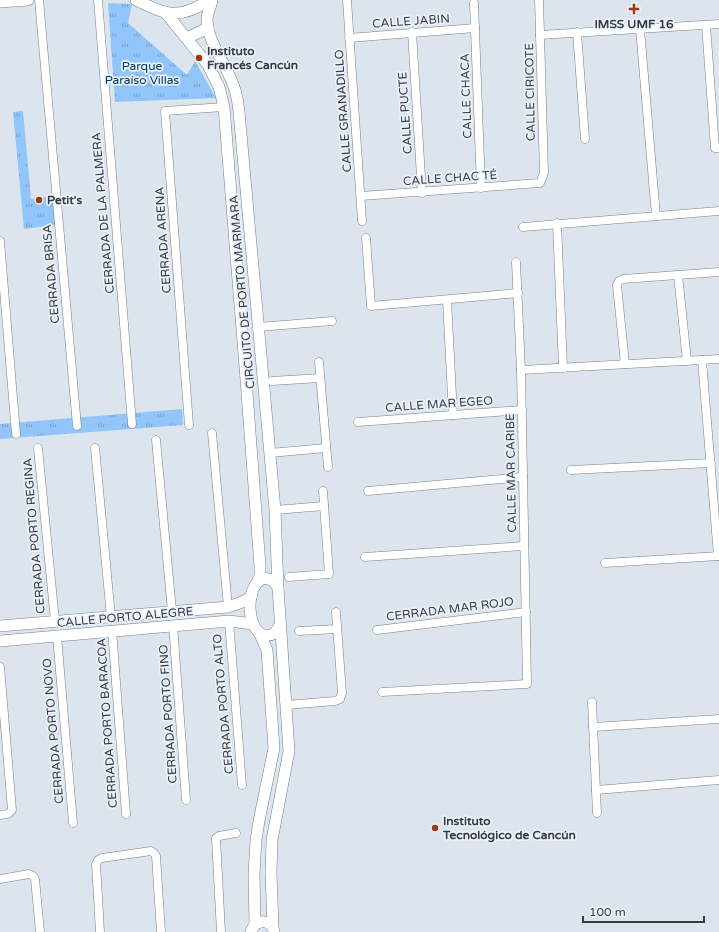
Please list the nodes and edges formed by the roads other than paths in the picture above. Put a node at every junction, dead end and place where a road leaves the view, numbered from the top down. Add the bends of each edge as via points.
1 (28, 0) edge
2 (39, 0) edge
3 (98, 0) edge
4 (136, 0) edge
5 (209, 0) edge
6 (212, 0) edge
7 (347, 0) edge
8 (539, 0) edge
9 (0, 2) edge
10 (474, 3) dead end
11 (165, 12) junction
12 (719, 24) edge
13 (706, 25) junction
14 (208, 28) junction
15 (475, 28) junction
16 (640, 29) junction
17 (412, 32) junction
18 (577, 32) junction
19 (540, 35) junction
20 (187, 38) junction
21 (349, 38) junction
22 (224, 107) junction
23 (585, 139) dead end
24 (719, 148) edge
25 (540, 184) joint
26 (481, 188) junction
27 (422, 193) junction
28 (361, 196) junction
29 (719, 211) edge
30 (656, 216) junction
31 (362, 221) dead end
32 (557, 223) junction
33 (523, 227) dead end
34 (366, 238) dead end
35 (0, 241) edge
36 (516, 262) dead end
37 (719, 272) edge
38 (678, 275) junction
39 (518, 293) junction
40 (447, 300) junction
41 (332, 322) dead end
42 (259, 327) junction
43 (719, 359) edge
44 (702, 360) junction
45 (687, 361) junction
46 (319, 362) dead end
47 (625, 364) junction
48 (563, 368) junction
49 (521, 370) junction
50 (320, 378) junction
51 (272, 381) dead end
52 (522, 410) junction
53 (452, 415) junction
54 (358, 422) dead end
55 (132, 424) dead end
56 (189, 425) dead end
57 (77, 426) dead end
58 (212, 433) dead end
59 (16, 434) dead end
60 (156, 440) dead end
61 (38, 448) dead end
62 (95, 448) dead end
63 (326, 448) junction
64 (270, 453) junction
65 (711, 463) junction
66 (328, 467) dead end
67 (571, 470) dead end
68 (523, 477) junction
69 (323, 491) dead end
70 (368, 491) dead end
71 (324, 506) junction
72 (275, 510) junction
73 (524, 546) junction
74 (719, 556) edge
75 (366, 557) dead end
76 (605, 563) dead end
77 (290, 577) dead end
78 (257, 583) junction
79 (278, 588) junction
80 (251, 597) junction
81 (228, 607) junction
82 (172, 611) junction
83 (336, 612) dead end
84 (526, 612) junction
85 (111, 617) junction
86 (228, 620) junction
87 (55, 621) junction
88 (173, 625) junction
89 (280, 625) junction
90 (0, 626) edge
91 (256, 628) junction
92 (338, 629) junction
93 (112, 630) junction
94 (377, 630) dead end
95 (299, 632) dead end
96 (57, 636) junction
97 (0, 641) edge
98 (0, 667) edge
99 (382, 692) dead end
100 (592, 702) dead end
101 (286, 705) junction
102 (719, 719) edge
103 (593, 727) junction
104 (719, 780) edge
105 (242, 785) dead end
106 (596, 790) junction
107 (186, 800) dead end
108 (596, 813) dead end
109 (126, 814) dead end
110 (0, 815) edge
111 (73, 823) dead end
112 (236, 834) dead end
113 (270, 873) junction
114 (254, 874) junction
115 (0, 879) edge
116 (253, 928) edge
117 (274, 930) edge
118 (40, 932) edge
119 (100, 932) edge
120 (161, 932) edge
121 (221, 932) edge

1 - 9 street
2 - 57 street, CERRADA BRISA
3 - 55 street, CERRADA DE LA PALMERA
4 - 11 street
5 - 11 street via 197,8 182,12
6 - 14 street, CIRCUITO DE PORTO MARMARA via 207,16
7 - 21 street, CALLE GRANADILLO
8 - 19 street, CALLE CIRICOTE
10 - 15 street, CALLE CHACA
11 - 20 street, CIRCUITO DE PORTO MARMARA
12 - 13 street
13 - 16 street
13 - 24 street via 715,148
14 - 20 street
14 - 42 street, CIRCUITO DE PORTO MARMARA via 237,96
15 - 17 street, CALLE JABIN
15 - 26 street, CALLE CHACA
16 - 18 street
16 - 30 street
17 - 21 street, CALLE JABIN
17 - 27 street, CALLE PUCTE
18 - 19 street
18 - 23 street
19 - 25 street, CALLE CIRICOTE via 544,173
20 - 22 street, CIRCUITO DE PORTO MARMARA via 208,64 219,87
21 - 28 street, CALLE GRANADILLO
22 - 56 street, CERRADA ARENA via 165,111
22 - 78 street, CIRCUITO DE PORTO MARMARA via 259,558 260,576
25 - 26 street, CALLE CHAC TÉ
26 - 27 street, CALLE CHAC TÉ
27 - 28 street, CALLE CHAC TÉ
28 - 31 street, CALLE GRANADILLO
29 - 30 street
30 - 32 street
32 - 33 street
32 - 48 street
34 - 40 street via 371,306
35 - 59 street
36 - 39 street, CALLE MAR CARIBE
37 - 38 street
38 - 45 street
38 - 47 street via 619,281 617,285
39 - 40 street
39 - 49 street, CALLE MAR CARIBE
40 - 53 street
41 - 42 street
42 - 64 street, CIRCUITO DE PORTO MARMARA
43 - 44 street
44 - 45 street
44 - 65 street
45 - 47 street
46 - 50 street
47 - 48 street
48 - 49 street
49 - 52 street, CALLE MAR CARIBE
50 - 51 street
50 - 63 street
52 - 53 street, CALLE MAR EGEO
52 - 68 street, CALLE MAR CARIBE
53 - 54 street, CALLE MAR EGEO
58 - 81 street
60 - 82 street
61 - 87 street, CERRADA PORTO REGINA
62 - 85 street
63 - 64 street
63 - 66 street
64 - 72 street, CIRCUITO DE PORTO MARMARA
65 - 67 street
65 - 74 street
68 - 70 street
68 - 73 street, CALLE MAR CARIBE
69 - 71 street
71 - 72 street
71 - 77 street via 329,574
72 - 79 street, CIRCUITO DE PORTO MARMARA
73 - 75 street
73 - 84 street, CALLE MAR CARIBE
74 - 76 street
78 - 79 street via 268,578 273,580
78 - 80 street, CIRCUITO DE PORTO MARMARA
79 - 89 street, CIRCUITO DE PORTO MARMARA
80 - 81 street, CALLE PORTO ALEGRE
80 - 91 street, CIRCUITO DE PORTO MARMARA via 250,610
81 - 82 street, CALLE PORTO ALEGRE
81 - 86 street
82 - 85 street, CALLE PORTO ALEGRE
82 - 88 street
83 - 92 street
84 - 94 street, CERRADA MAR ROJO
84 - 99 street, CALLE MAR CARIBE via 527,684
85 - 87 street, CALLE PORTO ALEGRE
85 - 93 street
86 - 88 street, CALLE PORTO ALEGRE
86 - 91 street, CALLE PORTO ALEGRE
86 - 105 street, CERRADA PORTO ALTO
87 - 90 street, CALLE PORTO ALEGRE
88 - 93 street, CALLE PORTO ALEGRE
88 - 107 street, CERRADA PORTO FINO
89 - 91 street via 270,636
89 - 101 street, CIRCUITO DE PORTO MARMARA
91 - 114 street, CIRCUITO DE PORTO MARMARA via 267,650 274,748 258,821
92 - 95 street
92 - 101 street via 342,693 340,699
93 - 96 street, CALLE PORTO ALEGRE
93 - 109 street, CERRADA PORTO BARACOA
96 - 97 street, CALLE PORTO ALEGRE
96 - 111 street, CERRADA PORTO NOVO
98 - 110 street via 12,810 8,814
100 - 103 street
101 - 113 street, CIRCUITO DE PORTO MARMARA via 289,751 275,822
102 - 103 street
103 - 106 street
104 - 106 street
106 - 108 street
112 - 121 street via 216,838
113 - 114 street
113 - 117 street, CIRCUITO DE PORTO MARMARA
114 - 116 street, CIRCUITO DE PORTO MARMARA
115 - 118 street via 29,874 33,876
116 - 117 street, CIRCUITO DE PORTO MARMARA via 265,921
119 - 120 street via 96,864 98,860 150,851 156,856

